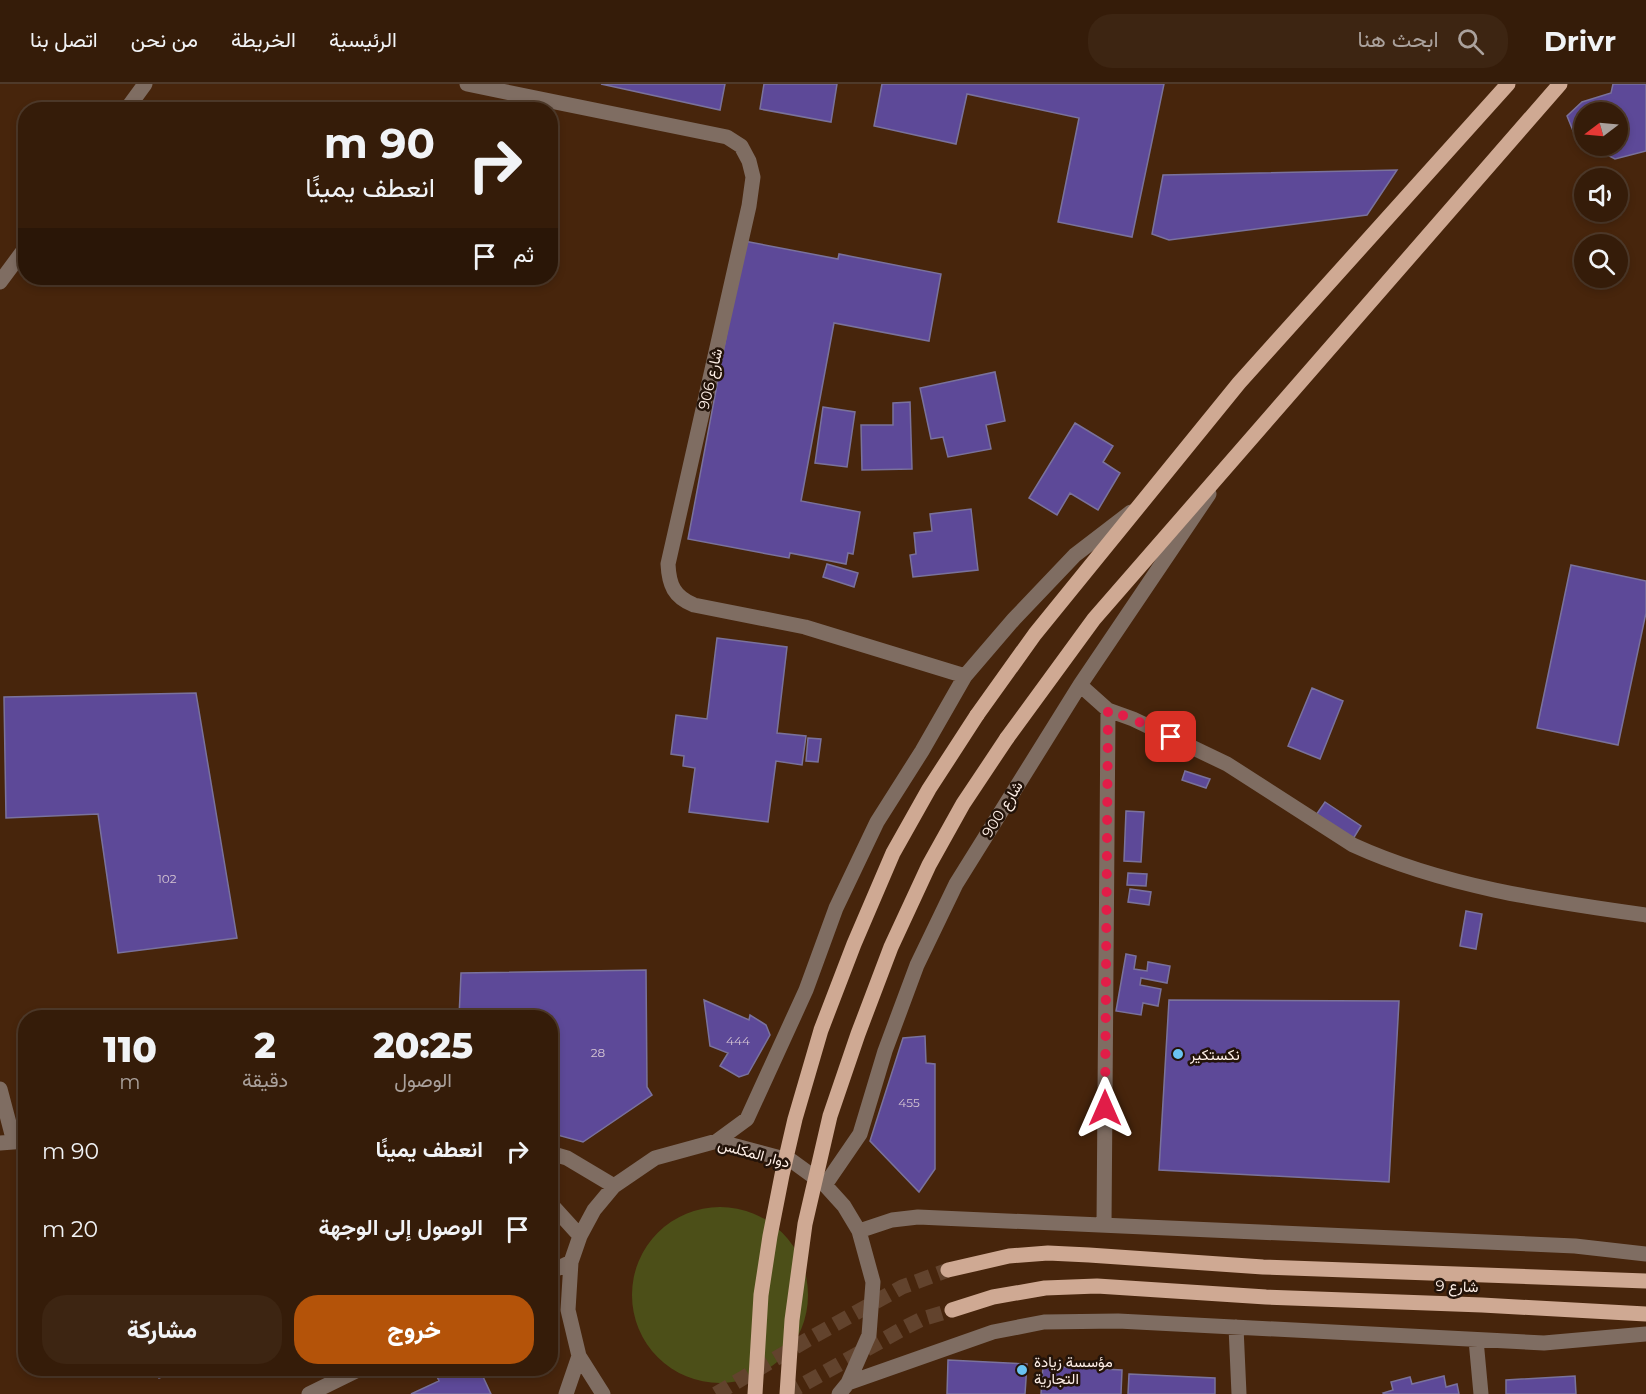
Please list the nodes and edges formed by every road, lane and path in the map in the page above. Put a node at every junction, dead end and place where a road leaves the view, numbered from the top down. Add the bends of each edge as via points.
1 (145, 84) edge
2 (467, 84) edge
3 (1508, 84) edge
4 (1560, 84) edge
5 (132, 102) edge
6 (555, 102) edge
7 (558, 103) edge
8 (18, 258) edge
9 (0, 282) edge
10 (1232, 460) junction
11 (1140, 504) junction
12 (965, 676) junction
13 (1080, 685) junction
14 (1108, 710) junction
15 (1646, 915) edge
16 (0, 1089) edge
17 (717, 1141) junction
18 (13, 1142) edge
19 (558, 1155) edge
20 (825, 1185) junction
21 (614, 1186) junction
22 (558, 1212) edge
23 (1104, 1225) junction
24 (859, 1231) junction
25 (580, 1236) junction
26 (1646, 1254) edge
27 (571, 1262) junction
28 (558, 1268) edge
29 (948, 1270) tunnel mouth
30 (1646, 1281) edge
31 (952, 1310) tunnel mouth
32 (1646, 1314) edge
33 (1236, 1327) junction
34 (1646, 1334) edge
35 (1476, 1341) junction
36 (579, 1356) junction
37 (346, 1376) edge
38 (843, 1388) edge
39 (309, 1394) edge
40 (566, 1394) edge
41 (603, 1394) edge
42 (755, 1394) edge
43 (787, 1394) edge
44 (1239, 1394) edge
45 (1481, 1394) edge

1 - 5 street
2 - 6 street, شارع 906
3 - 11 main road via 1239,383
4 - 10 main road
7 - 12 street, شارع 906 via 727,137 741,146 753,177 668,564 668,577 681,600 805,627
8 - 9 street
10 - 13 street, شارع 900
10 - 43 main road, bridge via 1094,619 1006,738 963,804 930,865 891,947 834,1105 805,1224
11 - 12 street via 1075,555
11 - 42 main road, bridge via 1035,634 977,715 893,853 821,1030 795,1119 761,1295
12 - 17 street via 876,822 747,1119
13 - 14 street
13 - 20 street, شارع 900 via 956,884 916,965 860,1134
14 - 15 street via 1227,764 1373,854 1458,882
14 - 23 street
16 - 18 street
17 - 20 street, دوار المكلس via 792,1161
17 - 21 street, دوار المكلس via 655,1158
19 - 21 street
20 - 24 street, دوار المكلس
21 - 25 street, دوار المكلس via 594,1210
22 - 25 street
23 - 24 street via 918,1216
23 - 26 street via 1575,1246
24 - 38 street, دوار المكلس via 873,1282 870,1335
25 - 27 street, دوار المكلس
27 - 28 street
27 - 36 street, دوار المكلس via 568,1310
29 - 30 main road via 1009,1256 1048,1253 1263,1267
31 - 32 main road, شارع 9 via 993,1297 1045,1288 1097,1286
33 - 35 street
33 - 38 street via 1044,1322 993,1332
33 - 44 street
34 - 35 street via 1544,1343
35 - 45 street
36 - 40 street
36 - 41 street, دوار المكلس
37 - 39 street

